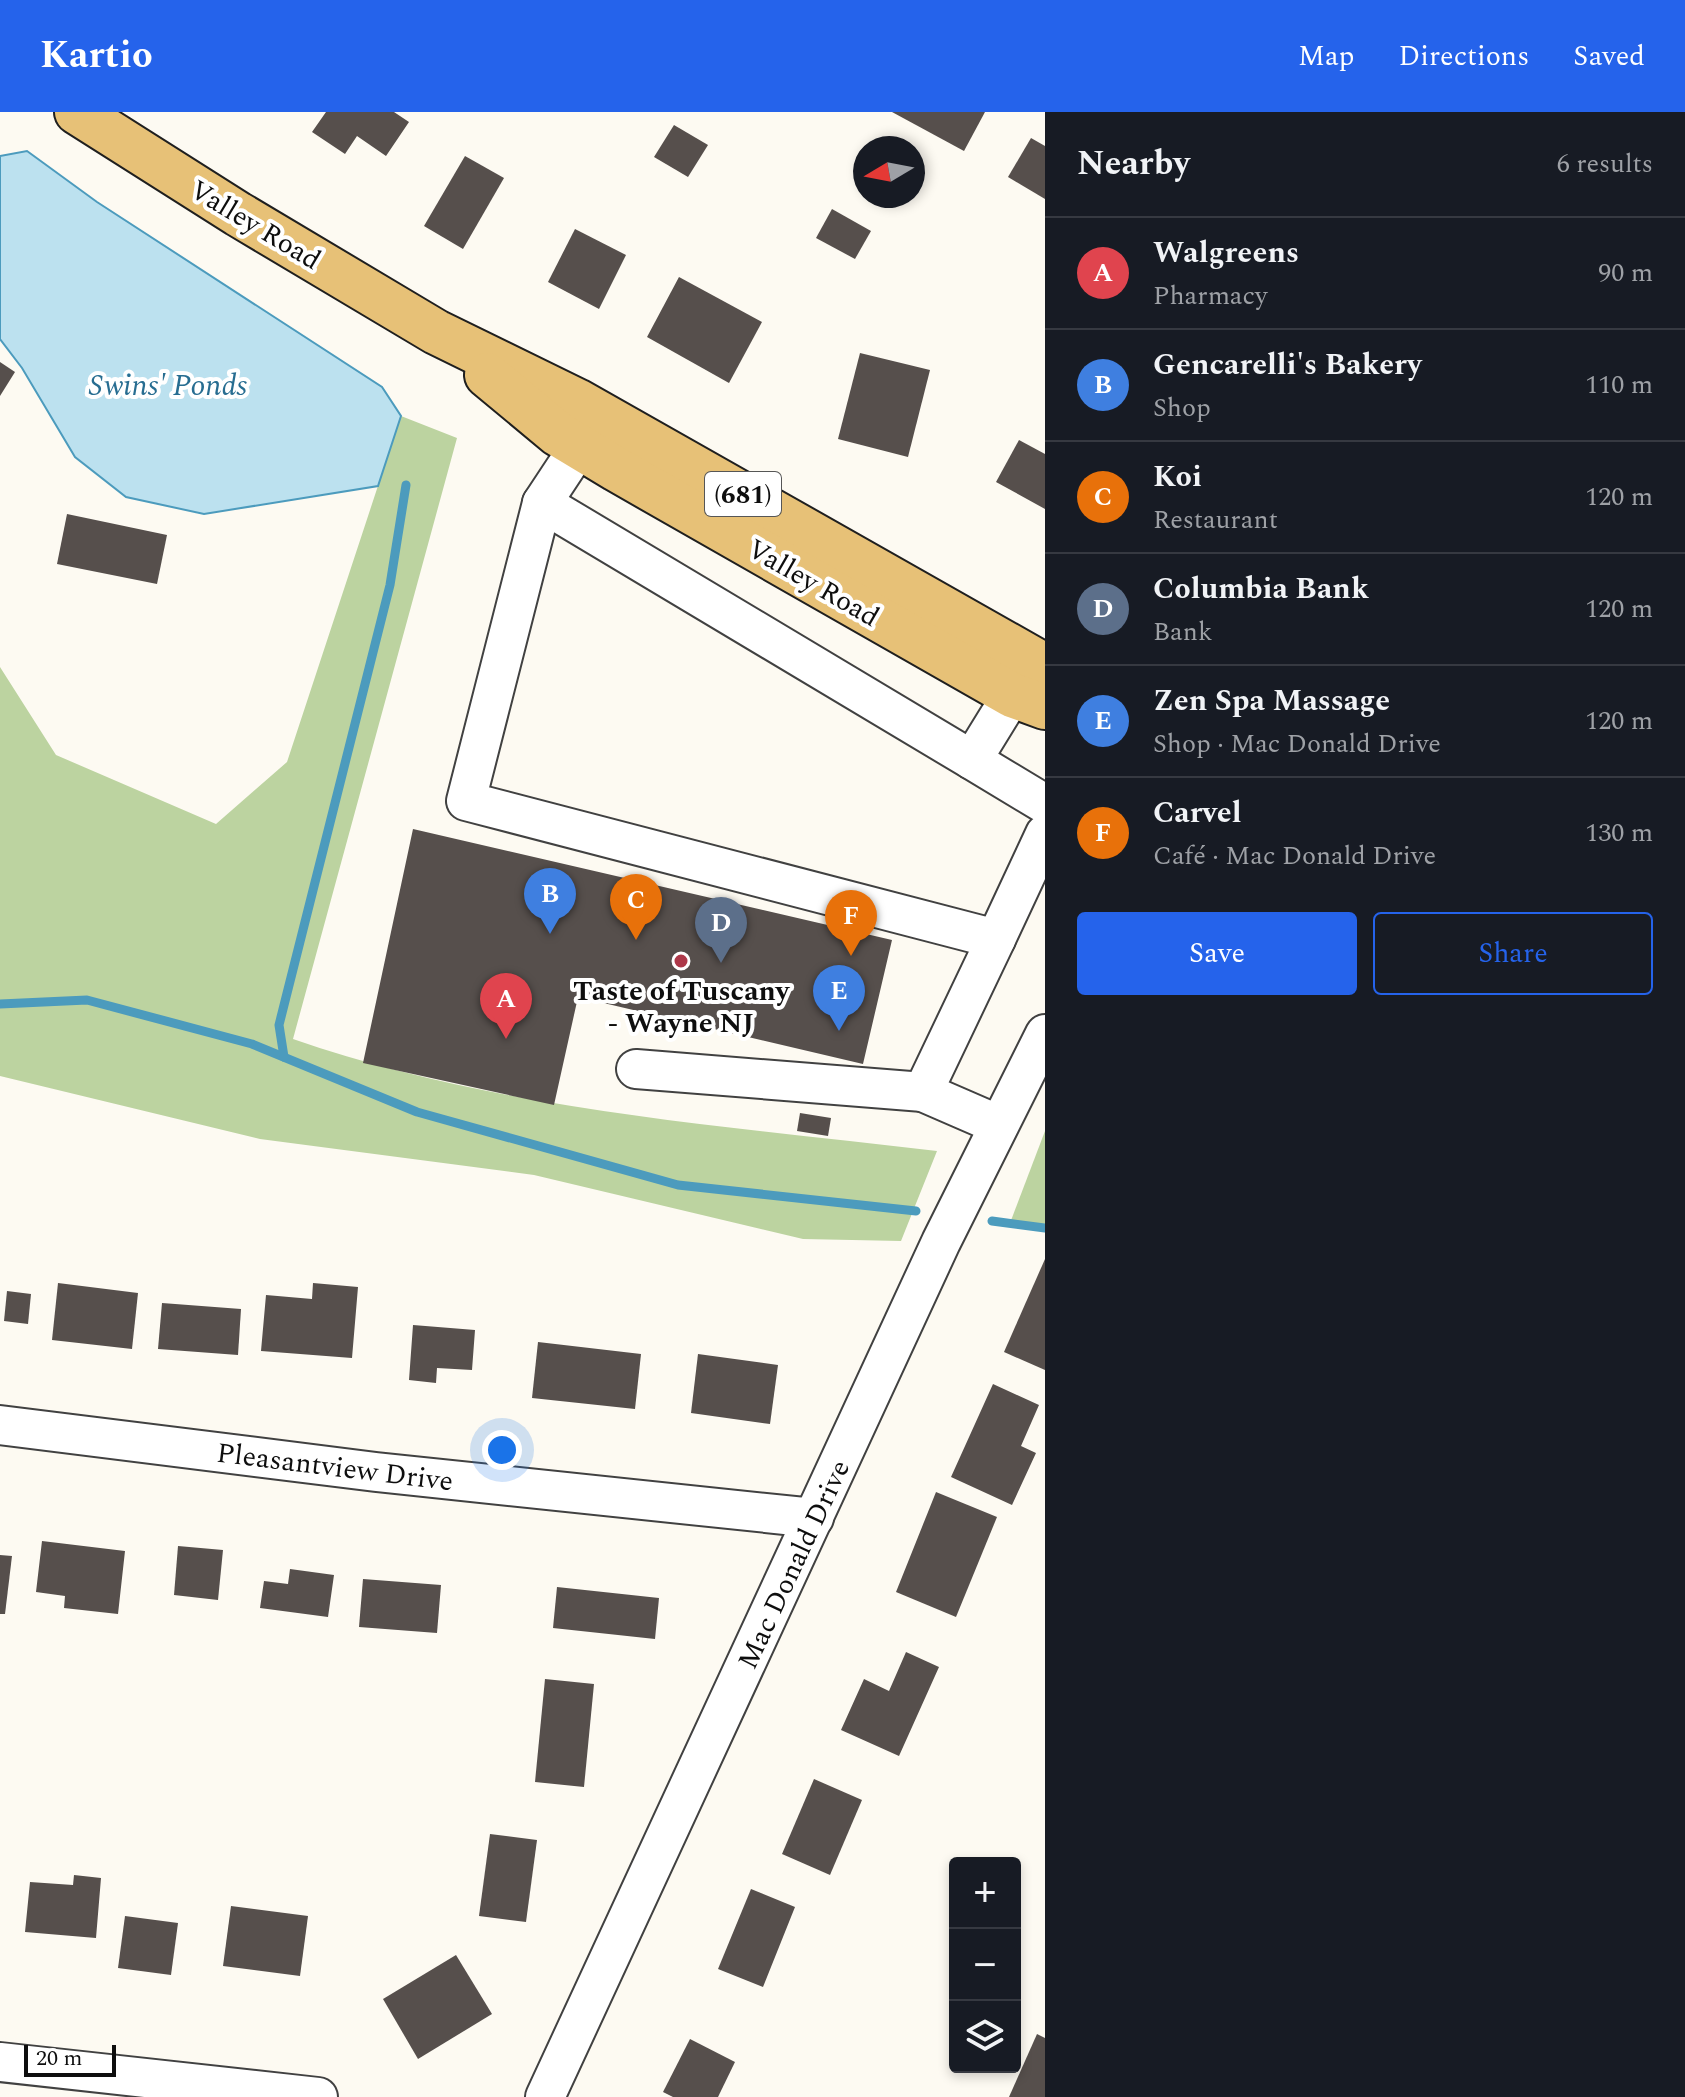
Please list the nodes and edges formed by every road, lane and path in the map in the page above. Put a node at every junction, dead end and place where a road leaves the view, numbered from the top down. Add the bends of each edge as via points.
1 (77, 112) edge
2 (436, 332) junction
3 (579, 447) junction
4 (542, 503) junction
5 (1045, 666) edge
6 (1029, 701) edge
7 (972, 760) junction
8 (1045, 804) edge
9 (1045, 834) edge
10 (996, 939) junction
11 (1045, 1034) edge
12 (636, 1069) dead end
13 (923, 1092) junction
14 (999, 1125) junction
15 (0, 1425) edge
16 (814, 1518) junction
17 (0, 2062) edge
18 (318, 2097) edge
19 (545, 2097) edge

1 - 2 main road, Valley Road / (681)
2 - 3 main road, Valley Road / (681)
2 - 5 main road, Valley Road / (681) via 577,401
3 - 4 street
3 - 6 main road, Valley Road / (681)
4 - 7 street
4 - 10 street via 466,801
6 - 7 street
7 - 8 street
9 - 10 street
10 - 13 street
11 - 14 street, Mac Donald Drive
12 - 13 street
13 - 14 street
14 - 16 street, Mac Donald Drive
15 - 16 street, Pleasantview Drive
16 - 19 street, Mac Donald Drive
17 - 18 street

